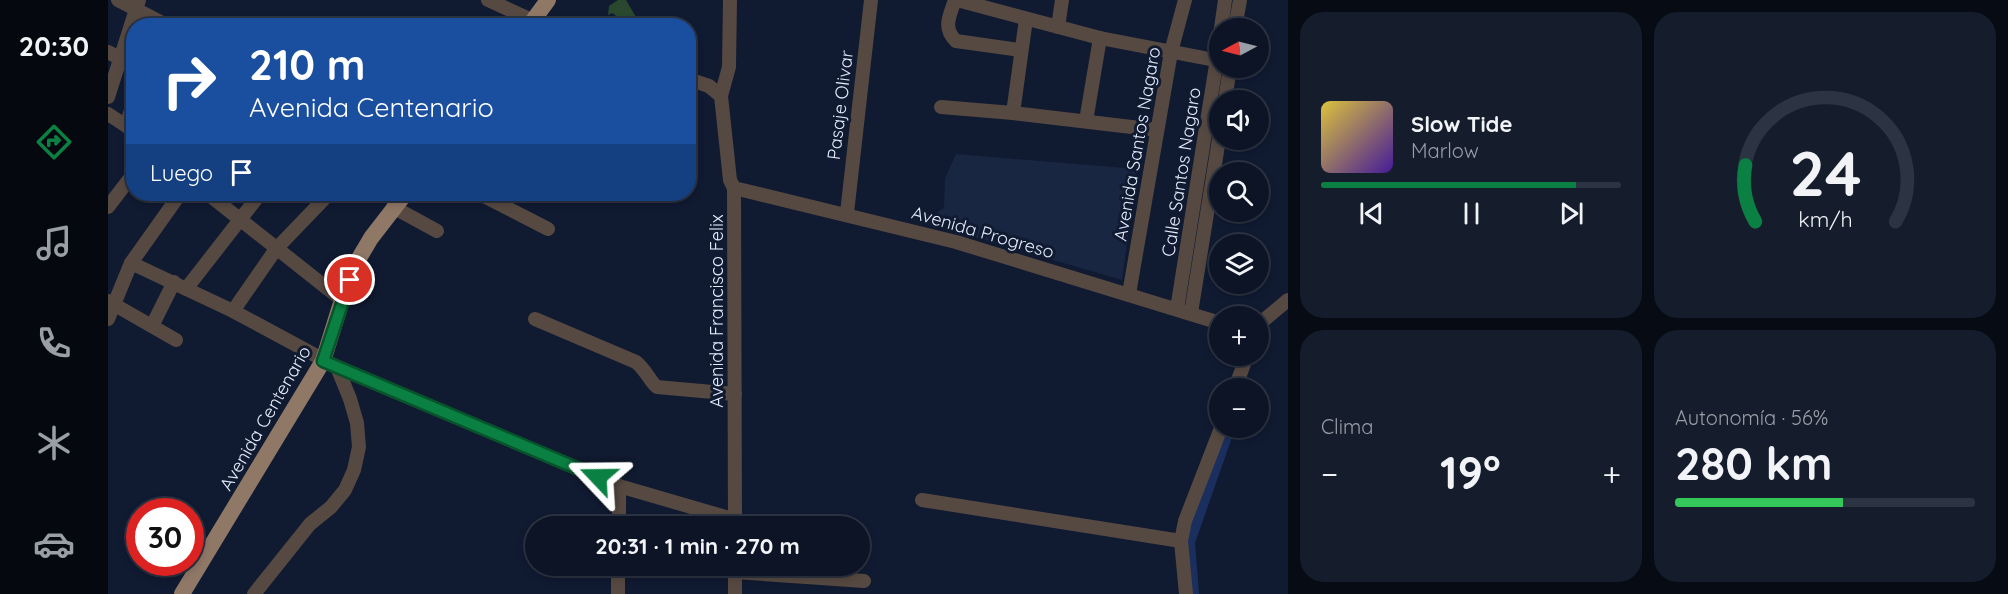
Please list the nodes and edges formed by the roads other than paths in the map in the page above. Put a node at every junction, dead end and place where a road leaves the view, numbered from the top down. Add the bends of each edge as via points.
1 (118, 0) edge
2 (488, 0) edge
3 (548, 0) edge
4 (730, 0) edge
5 (871, 0) edge
6 (956, 0) edge
7 (1062, 0) edge
8 (1185, 0) edge
9 (1225, 0) edge
10 (1240, 0) edge
11 (137, 4) edge
12 (131, 18) edge
13 (156, 18) edge
14 (524, 18) edge
15 (539, 18) edge
16 (1222, 18) edge
17 (1237, 18) edge
18 (1026, 19) junction
19 (1058, 27) junction
20 (126, 28) edge
21 (1100, 38) junction
22 (1020, 50) junction
23 (1171, 52) junction
24 (114, 55) edge
25 (1209, 59) edge
26 (1215, 78) edge
27 (696, 82) edge
28 (721, 96) junction
29 (108, 98) edge
30 (941, 107) dead end
31 (1013, 113) junction
32 (108, 114) edge
33 (1086, 121) junction
34 (126, 126) edge
35 (1157, 130) junction
36 (1217, 150) edge
37 (126, 179) edge
38 (734, 188) junction
39 (113, 189) edge
40 (175, 201) edge
41 (217, 201) edge
42 (254, 201) edge
43 (322, 201) edge
44 (399, 201) edge
45 (494, 201) edge
46 (108, 207) edge
47 (393, 207) junction
48 (847, 213) junction
49 (238, 218) junction
50 (548, 229) dead end
51 (437, 231) dead end
52 (276, 249) junction
53 (131, 263) junction
54 (180, 285) junction
55 (1129, 294) junction
56 (342, 300) junction
57 (1288, 300) edge
58 (112, 303) edge
59 (1177, 309) junction
60 (233, 311) junction
61 (1191, 313) junction
62 (1269, 316) edge
63 (108, 319) edge
64 (1209, 319) edge
65 (535, 320) dead end
66 (152, 326) junction
67 (176, 340) dead end
68 (330, 364) junction
69 (735, 394) junction
70 (1217, 438) edge
71 (619, 486) junction
72 (922, 500) dead end
73 (619, 516) edge
74 (713, 516) edge
75 (735, 516) edge
76 (1181, 541) junction
77 (618, 576) edge
78 (735, 576) edge
79 (810, 576) edge
80 (864, 581) dead end
81 (182, 594) edge
82 (254, 594) edge
83 (618, 594) edge
84 (735, 594) edge
85 (1186, 594) edge

1 - 11 street
2 - 14 street
3 - 15 main road
4 - 28 street via 729,67
5 - 48 street, Pasaje Olivar
6 - 18 street
6 - 22 street via 947,23 956,41
7 - 19 street
8 - 23 street, Avenida Santos Nagaro
9 - 16 street
10 - 17 street
11 - 12 street
11 - 13 street
18 - 19 street
18 - 22 street
19 - 21 street
20 - 24 street
21 - 23 street
21 - 33 street
22 - 31 street
23 - 25 street
23 - 35 street, Avenida Santos Nagaro
24 - 29 street
26 - 59 street, Calle Santos Nagaro
27 - 28 street
28 - 38 street, Avenida Francisco Felix
30 - 31 street
31 - 33 street
32 - 34 street
33 - 35 street
35 - 55 street, Avenida Santos Nagaro
36 - 61 street, Calle Santos Nagaro
37 - 39 street
38 - 48 street, Avenida Progreso
38 - 69 street, Avenida Francisco Felix
39 - 46 street
40 - 53 street
41 - 49 street
42 - 49 street
43 - 52 street
44 - 47 main road, Avenida Centenario
45 - 50 street
47 - 51 street
47 - 56 main road, Avenida Centenario via 362,253
48 - 55 street, Avenida Progreso
49 - 52 street
49 - 54 street
52 - 56 street
52 - 60 street
53 - 54 street
53 - 58 street
54 - 60 street
54 - 66 street
55 - 59 street, Avenida Progreso
56 - 68 main road, Avenida Centenario
57 - 62 street
58 - 63 street
58 - 66 street
59 - 61 street, Avenida Progreso
60 - 68 street
61 - 64 street, Avenida Progreso
65 - 69 street via 636,362 648,371 657,387
66 - 67 street
68 - 71 street
68 - 81 main road, Avenida Centenario
68 - 82 street via 357,423 359,447 354,470 345,490 310,524
69 - 75 street, Avenida Francisco Felix
70 - 76 street
71 - 73 street
71 - 74 street
72 - 76 street
76 - 85 street
77 - 83 street
78 - 84 street
79 - 80 street

